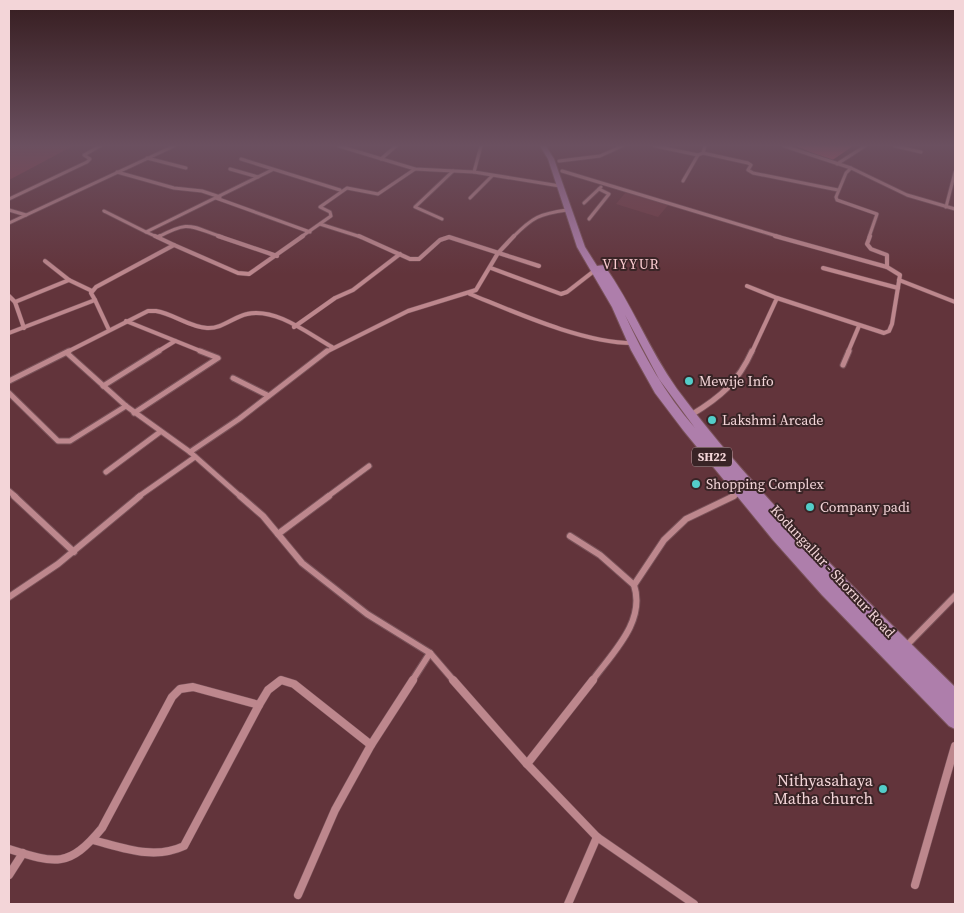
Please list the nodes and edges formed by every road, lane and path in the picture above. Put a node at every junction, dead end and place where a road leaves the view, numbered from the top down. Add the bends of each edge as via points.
1 (31, 189) edge
2 (82, 189) edge
3 (180, 189) edge
4 (236, 189) edge
5 (335, 189) edge
6 (346, 189) edge
7 (352, 189) edge
8 (386, 189) edge
9 (434, 189) edge
10 (479, 189) edge
11 (561, 189) edge
12 (567, 189) edge
13 (599, 189) joint
14 (620, 189) edge
15 (831, 189) edge
16 (894, 189) edge
17 (952, 189) edge
18 (340, 190) junction
19 (838, 190) joint
20 (218, 198) junction
21 (470, 198) dead end
22 (9, 199) edge
23 (584, 202) dead end
24 (946, 207) junction
25 (955, 209) edge
26 (9, 210) edge
27 (567, 210) junction
28 (104, 211) dead end
29 (26, 215) junction
30 (442, 219) dead end
31 (589, 219) dead end
32 (9, 223) edge
33 (320, 224) junction
34 (146, 232) junction
35 (310, 232) junction
36 (158, 237) junction
37 (174, 245) junction
38 (498, 253) junction
39 (400, 254) junction
40 (278, 256) junction
41 (45, 261) dead end
42 (539, 266) dead end
43 (887, 267) junction
44 (490, 268) junction
45 (823, 268) dead end
46 (594, 271) junction
47 (69, 280) junction
48 (899, 280) junction
49 (747, 286) dead end
50 (898, 288) junction
51 (92, 291) junction
52 (470, 294) junction
53 (9, 296) edge
54 (777, 298) junction
55 (95, 300) junction
56 (15, 302) junction
57 (955, 302) edge
58 (126, 321) junction
59 (859, 326) junction
60 (294, 327) junction
61 (24, 328) junction
62 (108, 330) junction
63 (9, 333) edge
64 (175, 341) junction
65 (633, 343) junction
66 (332, 347) junction
67 (67, 353) junction
68 (842, 365) dead end
69 (233, 378) dead end
70 (9, 381) edge
71 (103, 386) junction
72 (9, 393) edge
73 (267, 396) junction
74 (126, 406) junction
75 (134, 413) junction
76 (686, 417) junction
77 (160, 432) junction
78 (190, 452) junction
79 (195, 457) junction
80 (369, 466) dead end
81 (106, 472) dead end
82 (9, 491) edge
83 (741, 492) junction
84 (278, 534) junction
85 (570, 536) dead end
86 (74, 552) junction
87 (634, 586) junction
88 (955, 596) edge
89 (9, 597) edge
90 (904, 648) junction
91 (430, 652) junction
92 (955, 699) edge
93 (259, 705) junction
94 (955, 720) edge
95 (371, 745) junction
96 (955, 746) edge
97 (527, 764) junction
98 (597, 836) junction
99 (93, 840) junction
100 (9, 849) edge
101 (22, 853) junction
102 (9, 875) edge
103 (915, 885) dead end
104 (298, 895) dead end
105 (568, 904) edge
106 (694, 904) edge

1 - 22 street
2 - 29 street
3 - 20 street via 202,191
4 - 20 street
5 - 18 street
6 - 18 street
7 - 8 street via 378,194
9 - 30 street via 415,206
10 - 21 street
11 - 27 main road, Kodungallur - Shornur Road / SH22
12 - 76 main road, Kodungallur - Shornur Road / SH22 via 588,246 633,316 654,362
13 - 23 street
13 - 31 street via 609,194
14 - 43 street
15 - 19 street
16 - 24 street
17 - 24 street
18 - 33 street via 322,204 320,208 332,214
19 - 43 street via 836,200 877,214 867,244 887,255
20 - 34 street
20 - 35 street
24 - 25 street
26 - 29 street
27 - 38 street via 538,214
27 - 46 main road, Kodungallur - Shornur Road / SH22
28 - 34 street
29 - 32 street
33 - 35 street
33 - 39 street via 354,234
34 - 36 street
35 - 40 street
36 - 37 street
36 - 40 street via 186,225
37 - 40 street via 244,274
37 - 51 street
38 - 39 street via 448,237 419,259
38 - 42 street
38 - 44 street
39 - 60 street via 353,290 335,298
41 - 47 street
43 - 48 street via 900,275
44 - 46 street via 561,294
44 - 52 street via 482,285
45 - 50 street
46 - 65 main road, Kodungallur - Shornur Road / SH22 via 618,307
47 - 51 street
47 - 56 street
48 - 50 street
48 - 57 street
49 - 54 street
50 - 59 street via 889,331 877,332
51 - 55 street
52 - 65 street via 551,326 620,343
52 - 66 street via 408,311
53 - 56 street
54 - 59 street
54 - 76 street via 742,373 713,402
55 - 61 street
55 - 62 street
56 - 61 street
58 - 60 street via 154,310 209,328 258,313
58 - 62 street
58 - 64 street
59 - 68 street
60 - 66 street
61 - 63 street
62 - 67 street
64 - 71 street
64 - 75 street via 218,360
65 - 76 main road, Kodungallur - Shornur Road / SH22 via 660,390
66 - 73 street
67 - 70 street
67 - 71 street
69 - 73 street
71 - 74 street
72 - 74 street via 63,443
73 - 78 street
74 - 75 street
75 - 77 street
76 - 83 main road, Kodungallur - Shornur Road / SH22
76 - 90 main road, Kodungallur - Shornur Road / SH22 via 782,523
77 - 78 street
77 - 81 street
78 - 79 street
79 - 84 street via 263,516
79 - 86 street via 133,501
80 - 84 street
82 - 86 street
83 - 87 street via 686,519 664,540
83 - 94 main road, Kodungallur - Shornur Road / SH22 via 827,590
84 - 91 street via 302,563 367,614
85 - 87 street via 600,556
86 - 89 street
87 - 97 street via 639,599 638,612 631,626
88 - 90 street
90 - 92 main road, Kodungallur - Shornur Road / SH22
91 - 95 street
91 - 97 street
93 - 95 street via 275,683 286,680
93 - 99 street via 184,846 173,853 158,854
93 - 99 street via 193,687 180,689 172,697
95 - 104 street via 335,810
96 - 103 street
97 - 98 street
98 - 105 street
98 - 106 street
99 - 101 street via 62,861 48,862
100 - 101 street
101 - 102 street

